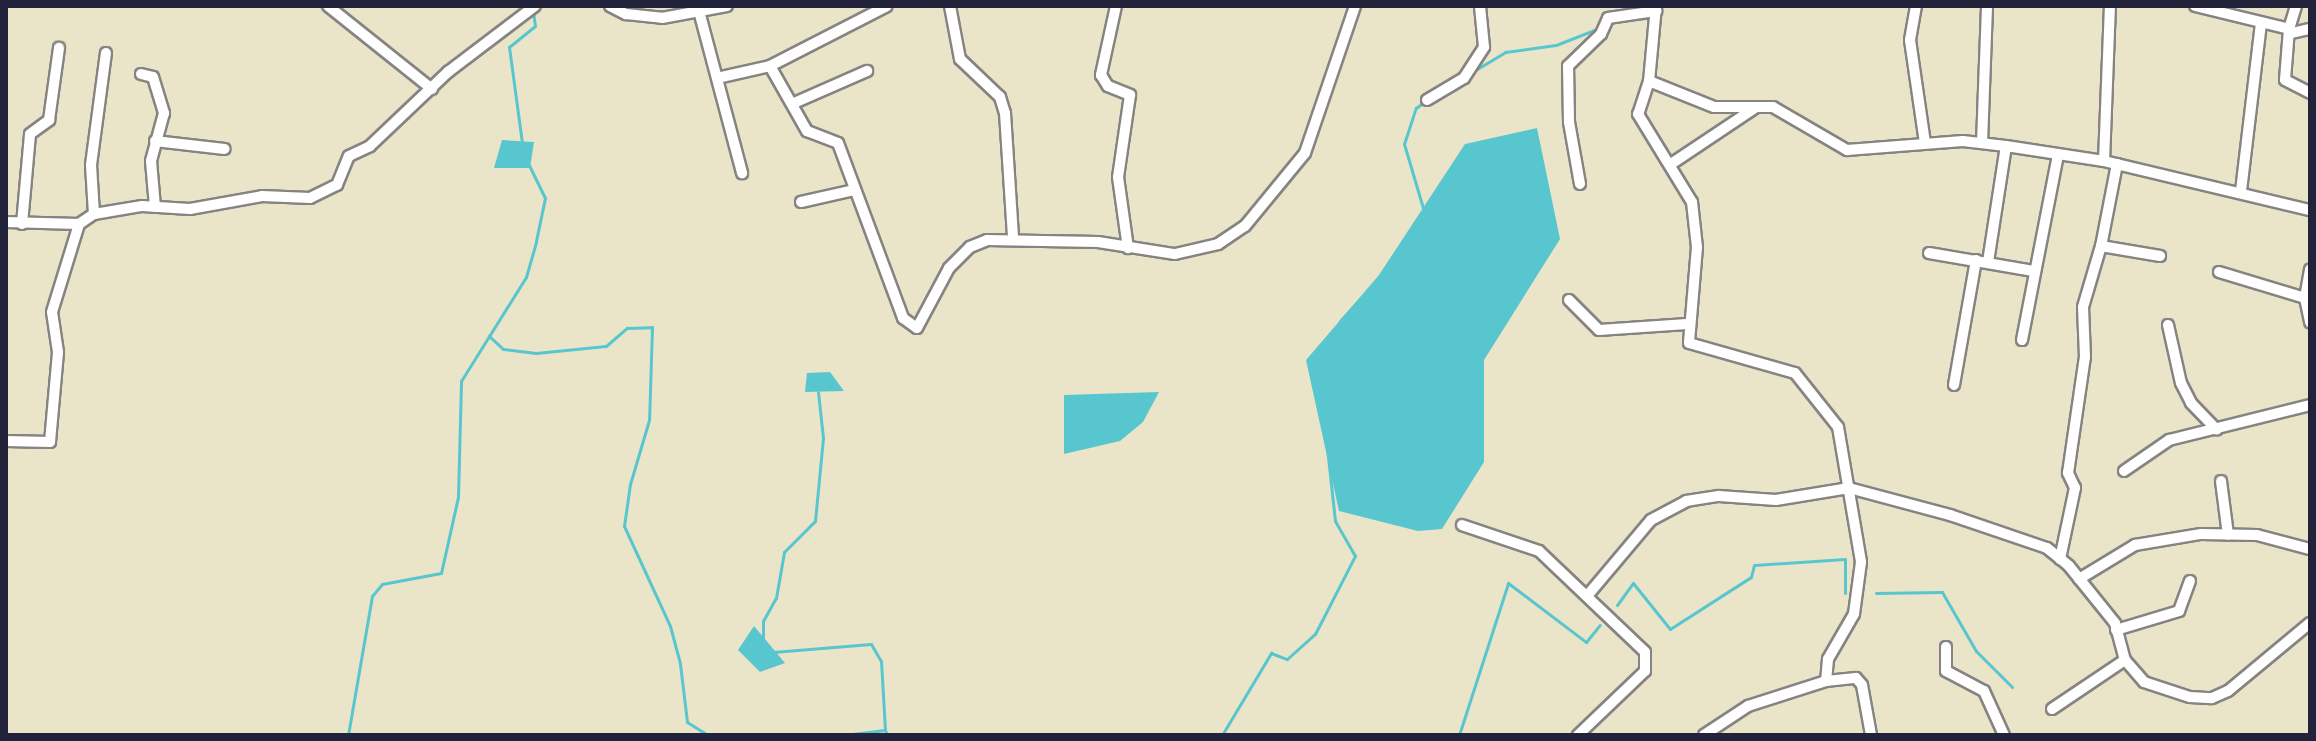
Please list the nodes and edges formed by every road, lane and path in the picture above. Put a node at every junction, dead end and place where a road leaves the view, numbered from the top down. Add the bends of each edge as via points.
1 (328, 6) edge
2 (610, 6) edge
3 (727, 6) edge
4 (887, 6) edge
5 (950, 6) edge
6 (1116, 6) edge
7 (1355, 6) edge
8 (1480, 6) edge
9 (1916, 6) edge
10 (1987, 6) edge
11 (2110, 6) edge
12 (2195, 6) edge
13 (2296, 6) edge
14 (531, 9) edge
15 (1656, 9) edge
16 (699, 11) junction
17 (2223, 11) edge
18 (2261, 23) junction
19 (2310, 29) edge
20 (2291, 31) junction
21 (59, 48) dead end
22 (106, 53) dead end
23 (770, 66) junction
24 (867, 71) dead end
25 (141, 74) dead end
26 (717, 78) junction
27 (1649, 81) junction
28 (432, 89) junction
29 (2310, 93) edge
30 (1427, 100) dead end
31 (794, 103) junction
32 (1755, 108) junction
33 (155, 141) junction
34 (1925, 143) junction
35 (1982, 143) junction
36 (2006, 146) junction
37 (225, 149) dead end
38 (2058, 155) junction
39 (2104, 161) junction
40 (1671, 164) junction
41 (2117, 164) junction
42 (742, 173) dead end
43 (1580, 184) dead end
44 (854, 190) junction
45 (2241, 191) junction
46 (801, 202) dead end
47 (155, 207) junction
48 (2310, 210) edge
49 (94, 214) junction
50 (6, 222) edge
51 (22, 224) junction
52 (79, 224) junction
53 (1013, 237) junction
54 (2101, 246) junction
55 (1128, 248) junction
56 (1929, 253) dead end
57 (2160, 256) dead end
58 (1976, 260) junction
59 (1988, 262) junction
60 (2310, 269) edge
61 (2033, 271) junction
62 (2219, 272) dead end
63 (2305, 298) junction
64 (1569, 300) dead end
65 (2310, 322) edge
66 (1687, 324) junction
67 (2168, 325) dead end
68 (2022, 340) dead end
69 (1954, 385) dead end
70 (2310, 405) edge
71 (2217, 430) junction
72 (6, 441) edge
73 (2124, 471) dead end
74 (2221, 481) dead end
75 (1849, 488) junction
76 (1462, 525) dead end
77 (2228, 535) junction
78 (2310, 549) edge
79 (2060, 559) junction
80 (2079, 579) junction
81 (2190, 581) dead end
82 (1587, 596) junction
83 (2310, 623) edge
84 (2116, 630) junction
85 (1946, 647) dead end
86 (2125, 660) junction
87 (1826, 681) junction
88 (2052, 709) dead end
89 (1578, 735) edge
90 (1704, 735) edge
91 (1871, 735) edge
92 (2004, 735) edge

1 - 28 street
2 - 16 street via 644,18
3 - 16 street
4 - 23 street
5 - 53 street via 960,59 1000,97 1005,113
6 - 55 street via 1101,75 1108,86 1130,95 1118,177
7 - 55 street via 1305,153 1262,210 1218,244 1195,252 1152,254
8 - 30 street via 1484,47 1464,78
9 - 34 street via 1910,40
10 - 35 street
11 - 39 street
12 - 17 street
13 - 20 street
14 - 28 street via 496,31
15 - 27 street
15 - 43 street via 1608,18 1601,34 1568,66 1569,122
16 - 26 street
17 - 18 street
18 - 20 street
18 - 45 street
19 - 20 street
20 - 29 street via 2285,80
21 - 51 street via 49,120 30,134
22 - 49 street via 91,165
23 - 26 street
23 - 31 street
24 - 31 street
25 - 33 street via 153,77 164,113
26 - 42 street
27 - 32 street via 1714,107
27 - 40 street via 1638,114
28 - 47 street via 370,146 349,156 337,185 310,198 262,196 190,209
31 - 44 street via 811,135 838,143
32 - 34 street via 1773,107 1847,150
32 - 40 street
33 - 37 street
33 - 47 street
34 - 35 street
35 - 36 street
36 - 38 street
36 - 59 street
38 - 39 street
38 - 61 street
39 - 41 street
40 - 66 street via 1692,202 1697,247
41 - 45 street
41 - 54 street
44 - 46 street
44 - 53 street via 907,326 917,328 949,268 970,247
45 - 48 street
47 - 49 street
49 - 52 street
50 - 51 street
51 - 52 street
52 - 72 street via 52,312 58,352 50,442
53 - 55 street
54 - 57 street
54 - 79 street via 2083,307 2085,357 2068,473 2075,488
56 - 58 street
58 - 59 street
58 - 69 street
59 - 61 street
60 - 63 street
61 - 68 street
62 - 63 street
63 - 65 street
64 - 66 street via 1599,330
66 - 75 street via 1694,348 1763,360 1795,373 1838,427
67 - 71 street via 2181,383 2191,403
70 - 71 street
71 - 73 street via 2169,440
74 - 77 street
75 - 79 street via 1950,515 2047,548
75 - 82 street via 1776,500 1719,496 1686,501 1651,520
75 - 87 street via 1861,562 1854,614 1828,659
76 - 82 street via 1539,551
77 - 78 street via 2257,535
77 - 80 street via 2135,545
79 - 80 street
80 - 84 street
81 - 84 street via 2179,611
82 - 89 street via 1641,648 1649,663
83 - 86 street via 2228,691 2212,698 2190,697 2144,682
84 - 86 street
85 - 92 street via 1946,671 1984,691
86 - 88 street
87 - 90 street via 1748,706
87 - 91 street via 1860,681

